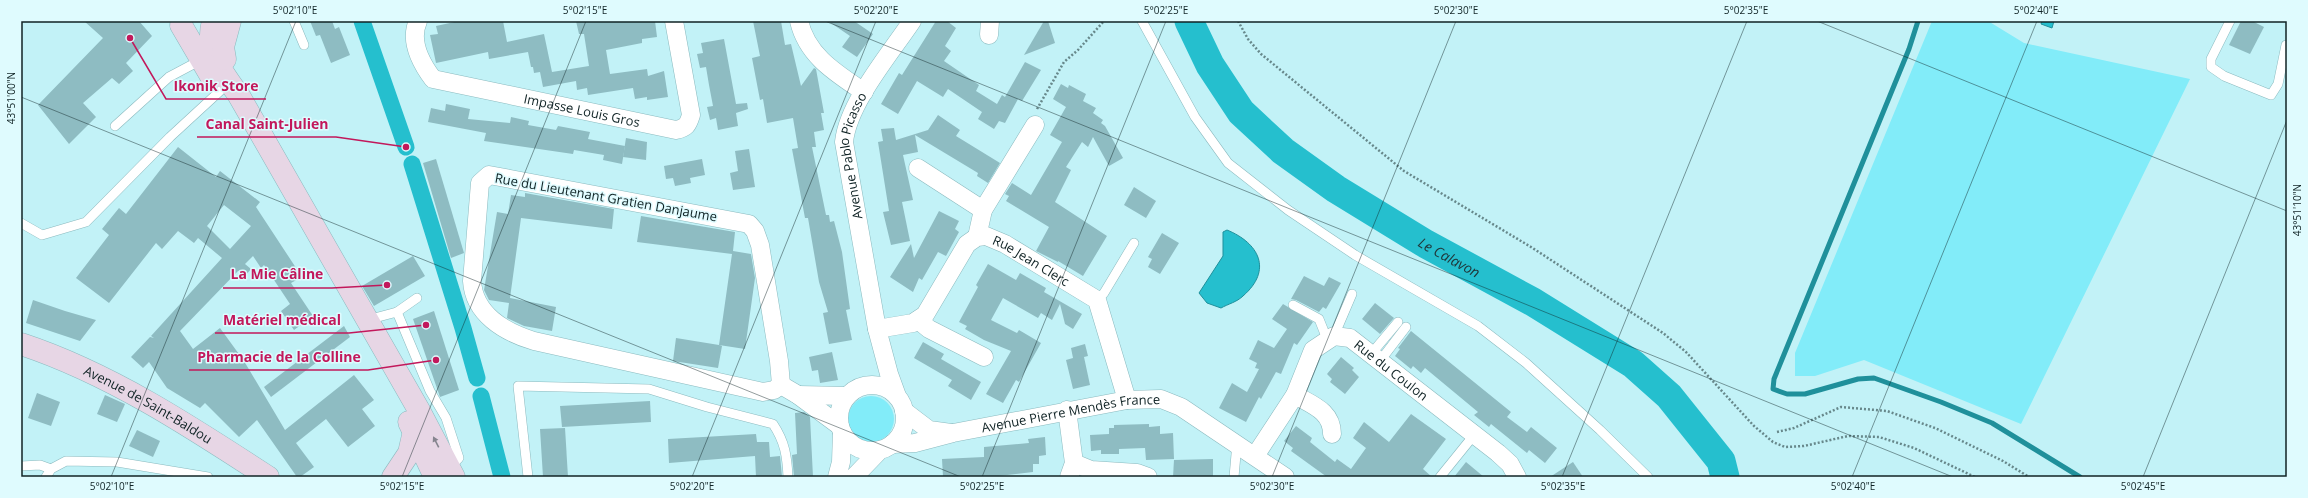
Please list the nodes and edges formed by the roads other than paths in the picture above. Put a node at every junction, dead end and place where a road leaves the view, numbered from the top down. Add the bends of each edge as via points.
1 (210, 21) edge
2 (213, 21) edge
3 (230, 21) edge
4 (294, 21) edge
5 (418, 21) edge
6 (674, 21) edge
7 (799, 21) edge
8 (912, 21) edge
9 (1142, 21) edge
10 (2230, 21) edge
11 (177, 23) edge
12 (2286, 44) dead end
13 (304, 45) dead end
14 (201, 60) junction
15 (229, 92) junction
16 (864, 92) junction
17 (1035, 124) road end
18 (115, 126) dead end
19 (918, 168) dead end
20 (983, 210) junction
21 (21, 223) edge
22 (977, 237) junction
23 (1134, 243) dead end
24 (1352, 294) dead end
25 (417, 298) dead end
26 (1097, 300) junction
27 (1293, 305) dead end
28 (397, 312) junction
29 (367, 320) junction
30 (918, 320) junction
31 (1398, 322) dead end
32 (1406, 328) dead end
33 (877, 329) junction
34 (1331, 338) junction
35 (21, 344) edge
36 (883, 352) junction
37 (984, 357) dead end
38 (1375, 357) junction
39 (781, 385) junction
40 (867, 385) junction
41 (798, 395) junction
42 (1294, 395) junction
43 (846, 396) junction
44 (1127, 400) junction
45 (901, 404) junction
46 (1067, 410) junction
47 (841, 429) junction
48 (414, 431) junction
49 (953, 433) junction
50 (1332, 434) dead end
51 (1474, 435) junction
52 (1237, 443) junction
53 (886, 447) junction
54 (1255, 456) junction
55 (21, 466) edge
56 (1072, 470) edge
57 (48, 473) edge
58 (446, 474) edge
59 (208, 477) edge
60 (268, 477) edge
61 (393, 477) edge
62 (398, 477) edge
63 (414, 477) edge
64 (528, 477) edge
65 (788, 477) edge
66 (837, 477) edge
67 (854, 477) edge
68 (1148, 477) edge
69 (1234, 477) edge
70 (1285, 477) edge
71 (1440, 477) edge
72 (1517, 477) edge
73 (1648, 477) edge

1 - 11 main road via 195,27
2 - 15 main road via 212,52
3 - 15 main road via 223,47
4 - 13 lane
5 - 6 street, Impasse Louis Gros via 414,36 419,56 433,78 676,130 689,124 691,115
7 - 16 street via 802,34 820,60
8 - 16 street, Avenue Pablo Picasso
9 - 73 lane via 1195,117 1228,163 1288,210 1355,255 1478,326 1526,363
10 - 12 lane via 2211,59 2211,67 2224,76 2271,95 2278,84
11 - 14 main road
14 - 15 main road
14 - 18 lane via 169,77
15 - 21 lane via 170,137 86,222 42,235
15 - 29 main road
15 - 48 main road via 300,227
16 - 33 street, Avenue Pablo Picasso via 849,119 844,142
17 - 20 street
19 - 20 street
20 - 22 street
22 - 26 street, Rue Jean Clerc via 986,236 1005,244
22 - 30 street, Rue Jean Clerc via 967,244 937,297 925,315
23 - 26 lane via 1104,293
24 - 34 lane
25 - 28 lane
26 - 44 street
27 - 34 lane via 1319,319
28 - 29 lane
28 - 58 lane via 430,391 446,418 459,458
58 -> 29 main road via 420,412
30 - 33 street
30 - 37 street via 929,329
31 - 38 lane
32 - 38 lane
33 - 36 street, Avenue Pablo Picasso
34 - 38 street, Rue du Coulon via 1350,338
34 - 42 street via 1313,350
35 - 60 main road, Avenue de Saint-Baldou via 93,375 152,406
36 - 40 street via 877,371
36 - 45 street, Avenue Pablo Picasso
38 - 51 street, Rue du Coulon
39 - 39 street, Rue du Lieutenant Gratien Danjaume via 760,245 755,231 749,224 495,175 489,175 480,183 473,294 480,308 498,324 515,335 534,341 763,392 774,390
39 - 41 street
40 - 43 street
40 - 45 street via 884,387
41 - 43 street
41 - 47 street
42 - 50 street via 1324,412 1332,423
42 - 54 street
43 - 47 street via 839,410
44 - 46 street, Avenue Pierre Mendès France
44 - 52 street, Avenue Pierre Mendès France via 1161,399 1181,406
45 - 49 street, Avenue Pierre Mendès France via 929,430
45 - 53 street via 903,429
46 - 49 street, Avenue Pierre Mendès France
46 - 56 street
47 - 53 street via 847,440 858,448 871,451
47 - 66 street via 842,462
48 - 58 main road
48 - 61 main road via 409,452 400,470
49 - 53 street, Avenue Pierre Mendès France via 915,443
51 - 71 lane
51 - 72 street, Rue du Coulon via 1510,464
52 - 54 street, Avenue Pierre Mendès France
52 - 69 lane
53 - 67 street
54 - 70 street, Avenue Pierre Mendès France
55 - 57 lane via 40,465
56 - 68 street via 1137,473
57 - 59 lane via 66,461 117,462
62 - 63 main road
64 - 65 lane via 518,386 649,389 773,424 781,436 786,452

